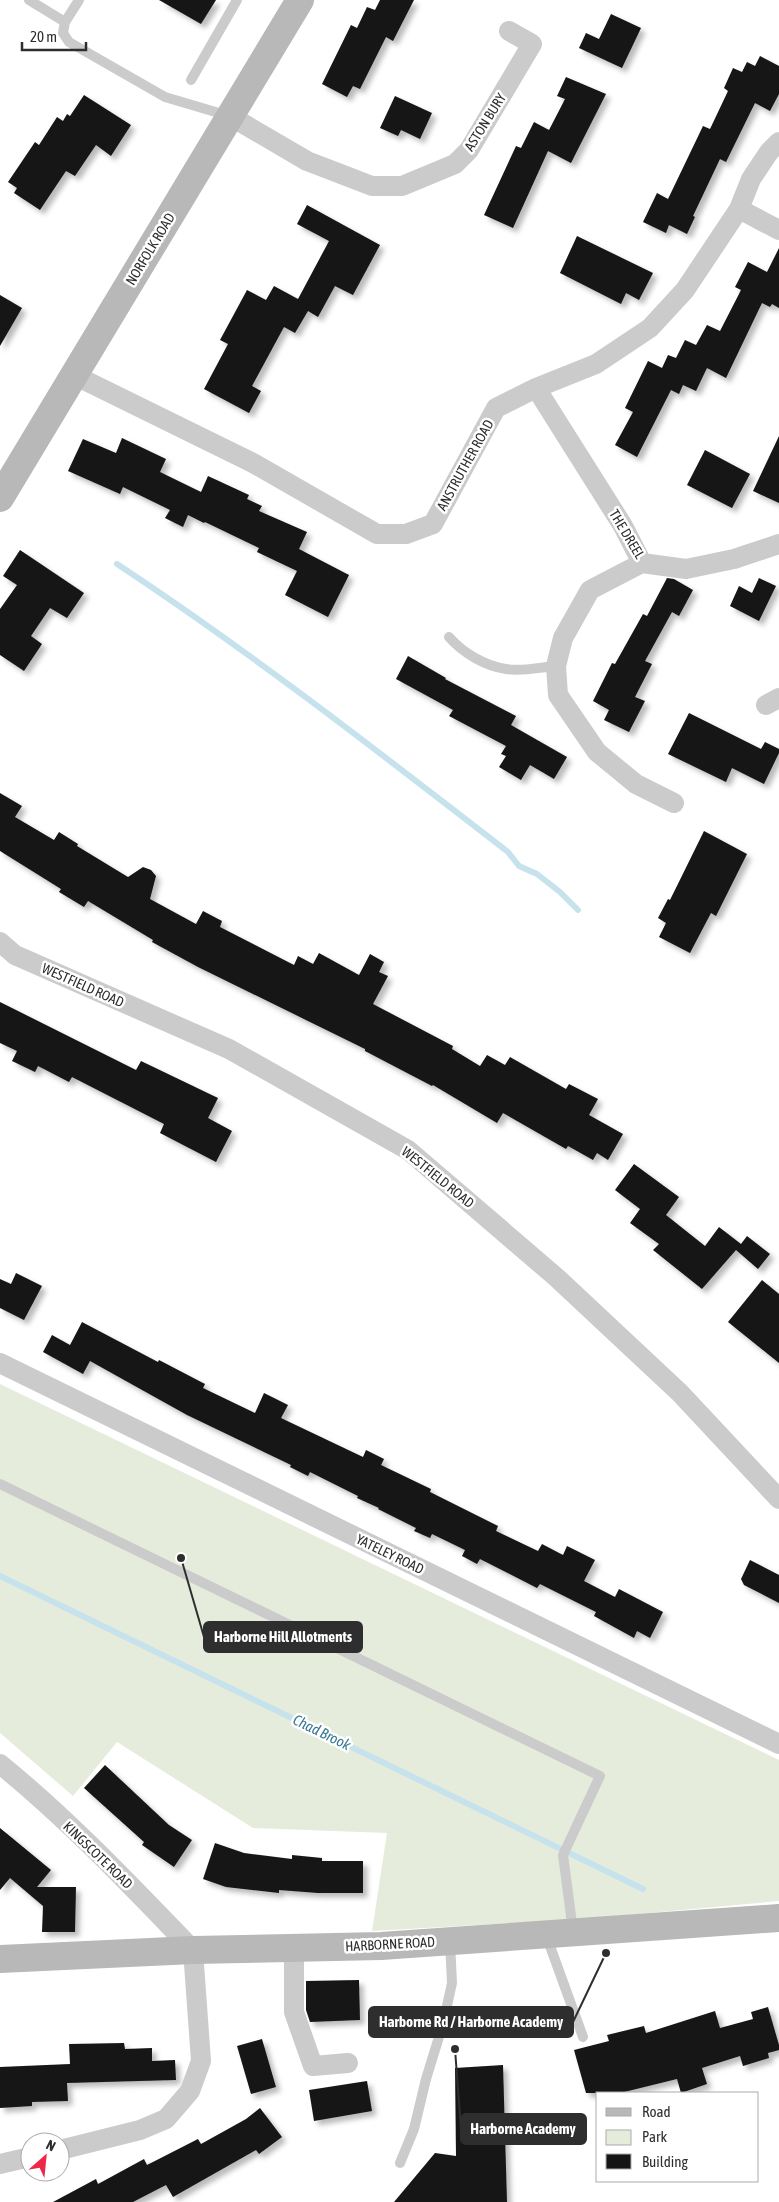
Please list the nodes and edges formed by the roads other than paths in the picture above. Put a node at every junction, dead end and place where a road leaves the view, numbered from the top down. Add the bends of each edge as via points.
1 (29, 0) edge
2 (79, 0) edge
3 (237, 0) edge
4 (300, 0) edge
5 (65, 22) junction
6 (509, 31) dead end
7 (191, 80) dead end
8 (230, 116) junction
9 (779, 142) edge
10 (739, 209) junction
11 (779, 230) edge
12 (74, 375) junction
13 (536, 388) junction
14 (0, 498) edge
15 (779, 544) edge
16 (642, 563) junction
17 (449, 638) dead end
18 (556, 666) junction
19 (674, 803) dead end
20 (0, 942) edge
21 (0, 1363) edge
22 (0, 1484) edge
23 (779, 1499) edge
24 (779, 1744) edge
25 (0, 1764) edge
26 (779, 1918) edge
27 (573, 1932) junction
28 (545, 1934) junction
29 (450, 1941) junction
30 (294, 1948) junction
31 (193, 1950) junction
32 (0, 1959) edge
33 (583, 2036) dead end
34 (348, 2063) dead end
35 (70, 2148) edge
36 (20, 2159) edge
37 (400, 2163) dead end
38 (0, 2164) edge

1 - 5 lane
2 - 5 lane
3 - 7 lane
4 - 8 main road, NORFOLK ROAD
5 - 8 lane via 63,33 77,47 165,97
6 - 8 street, ASTON BURY via 532,44 469,150 456,164 402,186 372,186 308,161
8 - 12 main road, NORFOLK ROAD
9 - 10 street, ANSTRUTHER ROAD via 768,152
10 - 11 street
10 - 13 street, ANSTRUTHER ROAD via 685,290 650,328 596,364
12 - 13 street, ANSTRUTHER ROAD via 253,463 378,534 406,534 433,524 496,408
12 - 14 main road, NORFOLK ROAD
13 - 16 street, THE DREEL via 623,526
15 - 16 street, THE DREEL via 734,559 686,569
16 - 18 street via 590,590 563,638
17 - 18 lane via 458,647 493,666 517,670
18 - 19 street via 558,695 597,752 636,784
20 - 23 street, WESTFIELD ROAD via 15,955 230,1049 408,1150 556,1277 680,1393
21 - 24 street, YATELEY ROAD
22 - 27 lane via 600,1776 563,1855
25 - 31 street, KINGSCOTE ROAD via 108,1864
26 - 27 main road, HARBORNE ROAD
27 - 28 main road, HARBORNE ROAD
28 - 29 main road, HARBORNE ROAD
28 - 33 lane
29 - 30 main road, HARBORNE ROAD
29 - 37 lane via 452,1983 443,2024 414,2129
30 - 31 main road, HARBORNE ROAD
30 - 34 street via 294,2012 313,2066
31 - 32 main road, HARBORNE ROAD
31 - 35 street via 201,2061 190,2091 166,2119 140,2130
36 - 38 street

